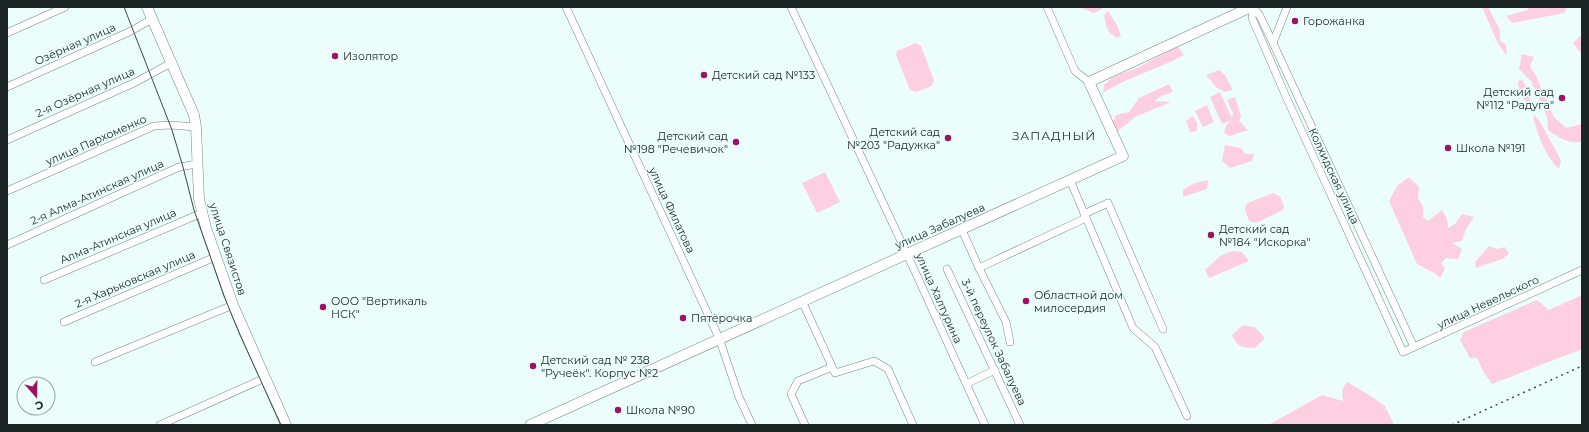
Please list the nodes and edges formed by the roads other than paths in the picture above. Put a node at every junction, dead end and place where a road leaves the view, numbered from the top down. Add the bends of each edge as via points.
1 (65, 7) edge
2 (147, 7) edge
3 (566, 7) edge
4 (791, 7) edge
5 (1048, 7) edge
6 (1252, 7) edge
7 (1287, 7) edge
8 (152, 19) junction
9 (7, 33) edge
10 (1273, 43) junction
11 (171, 63) junction
12 (1088, 82) junction
13 (7, 87) edge
14 (196, 127) junction
15 (7, 140) edge
16 (197, 164) junction
17 (1070, 180) junction
18 (7, 191) edge
19 (202, 213) junction
20 (1085, 216) junction
21 (962, 230) junction
22 (7, 245) edge
23 (907, 254) junction
24 (215, 257) junction
25 (979, 268) junction
26 (947, 269) dead end
27 (1582, 270) edge
28 (44, 280) dead end
29 (802, 301) junction
30 (233, 305) junction
31 (64, 322) dead end
32 (1163, 328) dead end
33 (719, 338) junction
34 (1010, 342) dead end
35 (1414, 347) junction
36 (1403, 352) joint
37 (95, 362) dead end
38 (832, 367) junction
39 (995, 370) junction
40 (265, 378) junction
41 (966, 384) junction
42 (1187, 416) dead end
43 (160, 425) edge
44 (286, 425) edge
45 (530, 425) edge
46 (752, 425) edge
47 (805, 425) edge
48 (913, 425) edge
49 (985, 425) edge
50 (1020, 425) edge

1 - 9 street
2 - 8 street, улица Связистов
3 - 33 street, улица Филатова
4 - 23 street, улица Халтурина
5 - 12 street via 1075,70
6 - 10 street, Колхидская улица via 1260,16
6 - 12 street
6 - 36 street, Колхидская улица via 1252,18 1287,99
7 - 10 street
8 - 11 street, улица Связистов
8 - 13 street, Озёрная улица
10 - 35 street, Колхидская улица
11 - 14 street, улица Связистов via 188,100
11 - 15 street, 2-я Озёрная улица via 136,82
12 - 17 street, улица Забалуева via 1123,156
14 - 16 street, улица Связистов
14 - 18 street, улица Пархоменко via 170,124 154,126
16 - 19 street, улица Связистов
16 - 22 street, 2-я Алма-Атинская улица via 179,168
17 - 20 street
17 - 21 street, улица Забалуева
19 - 24 street, улица Связистов
19 - 28 street, Алма-Атинская улица
20 - 25 street
20 - 32 street via 1108,203
20 - 42 street via 1133,328 1155,347
21 - 23 street, улица Забалуева
21 - 25 street
23 - 29 street, улица Забалуева
23 - 41 street, улица Халтурина
24 - 30 street, улица Связистов
24 - 31 street, 2-я Харьковская улица
25 - 34 street via 1006,322
26 - 39 street, 3-й переулок Забалуева
27 - 35 street, улица Невельского
29 - 33 street, улица Забалуева
29 - 38 street
30 - 37 street
30 - 40 street, улица Связистов
33 - 45 street, улица Забалуева
33 - 46 street, улица Филатова via 739,397
35 - 36 street, улица Невельского
38 - 47 street via 798,381 791,394
38 - 48 street via 835,373 874,361 888,369
39 - 41 street
39 - 50 street, 3-й переулок Забалуева
40 - 43 street
40 - 44 street, улица Связистов
41 - 49 street, улица Халтурина

